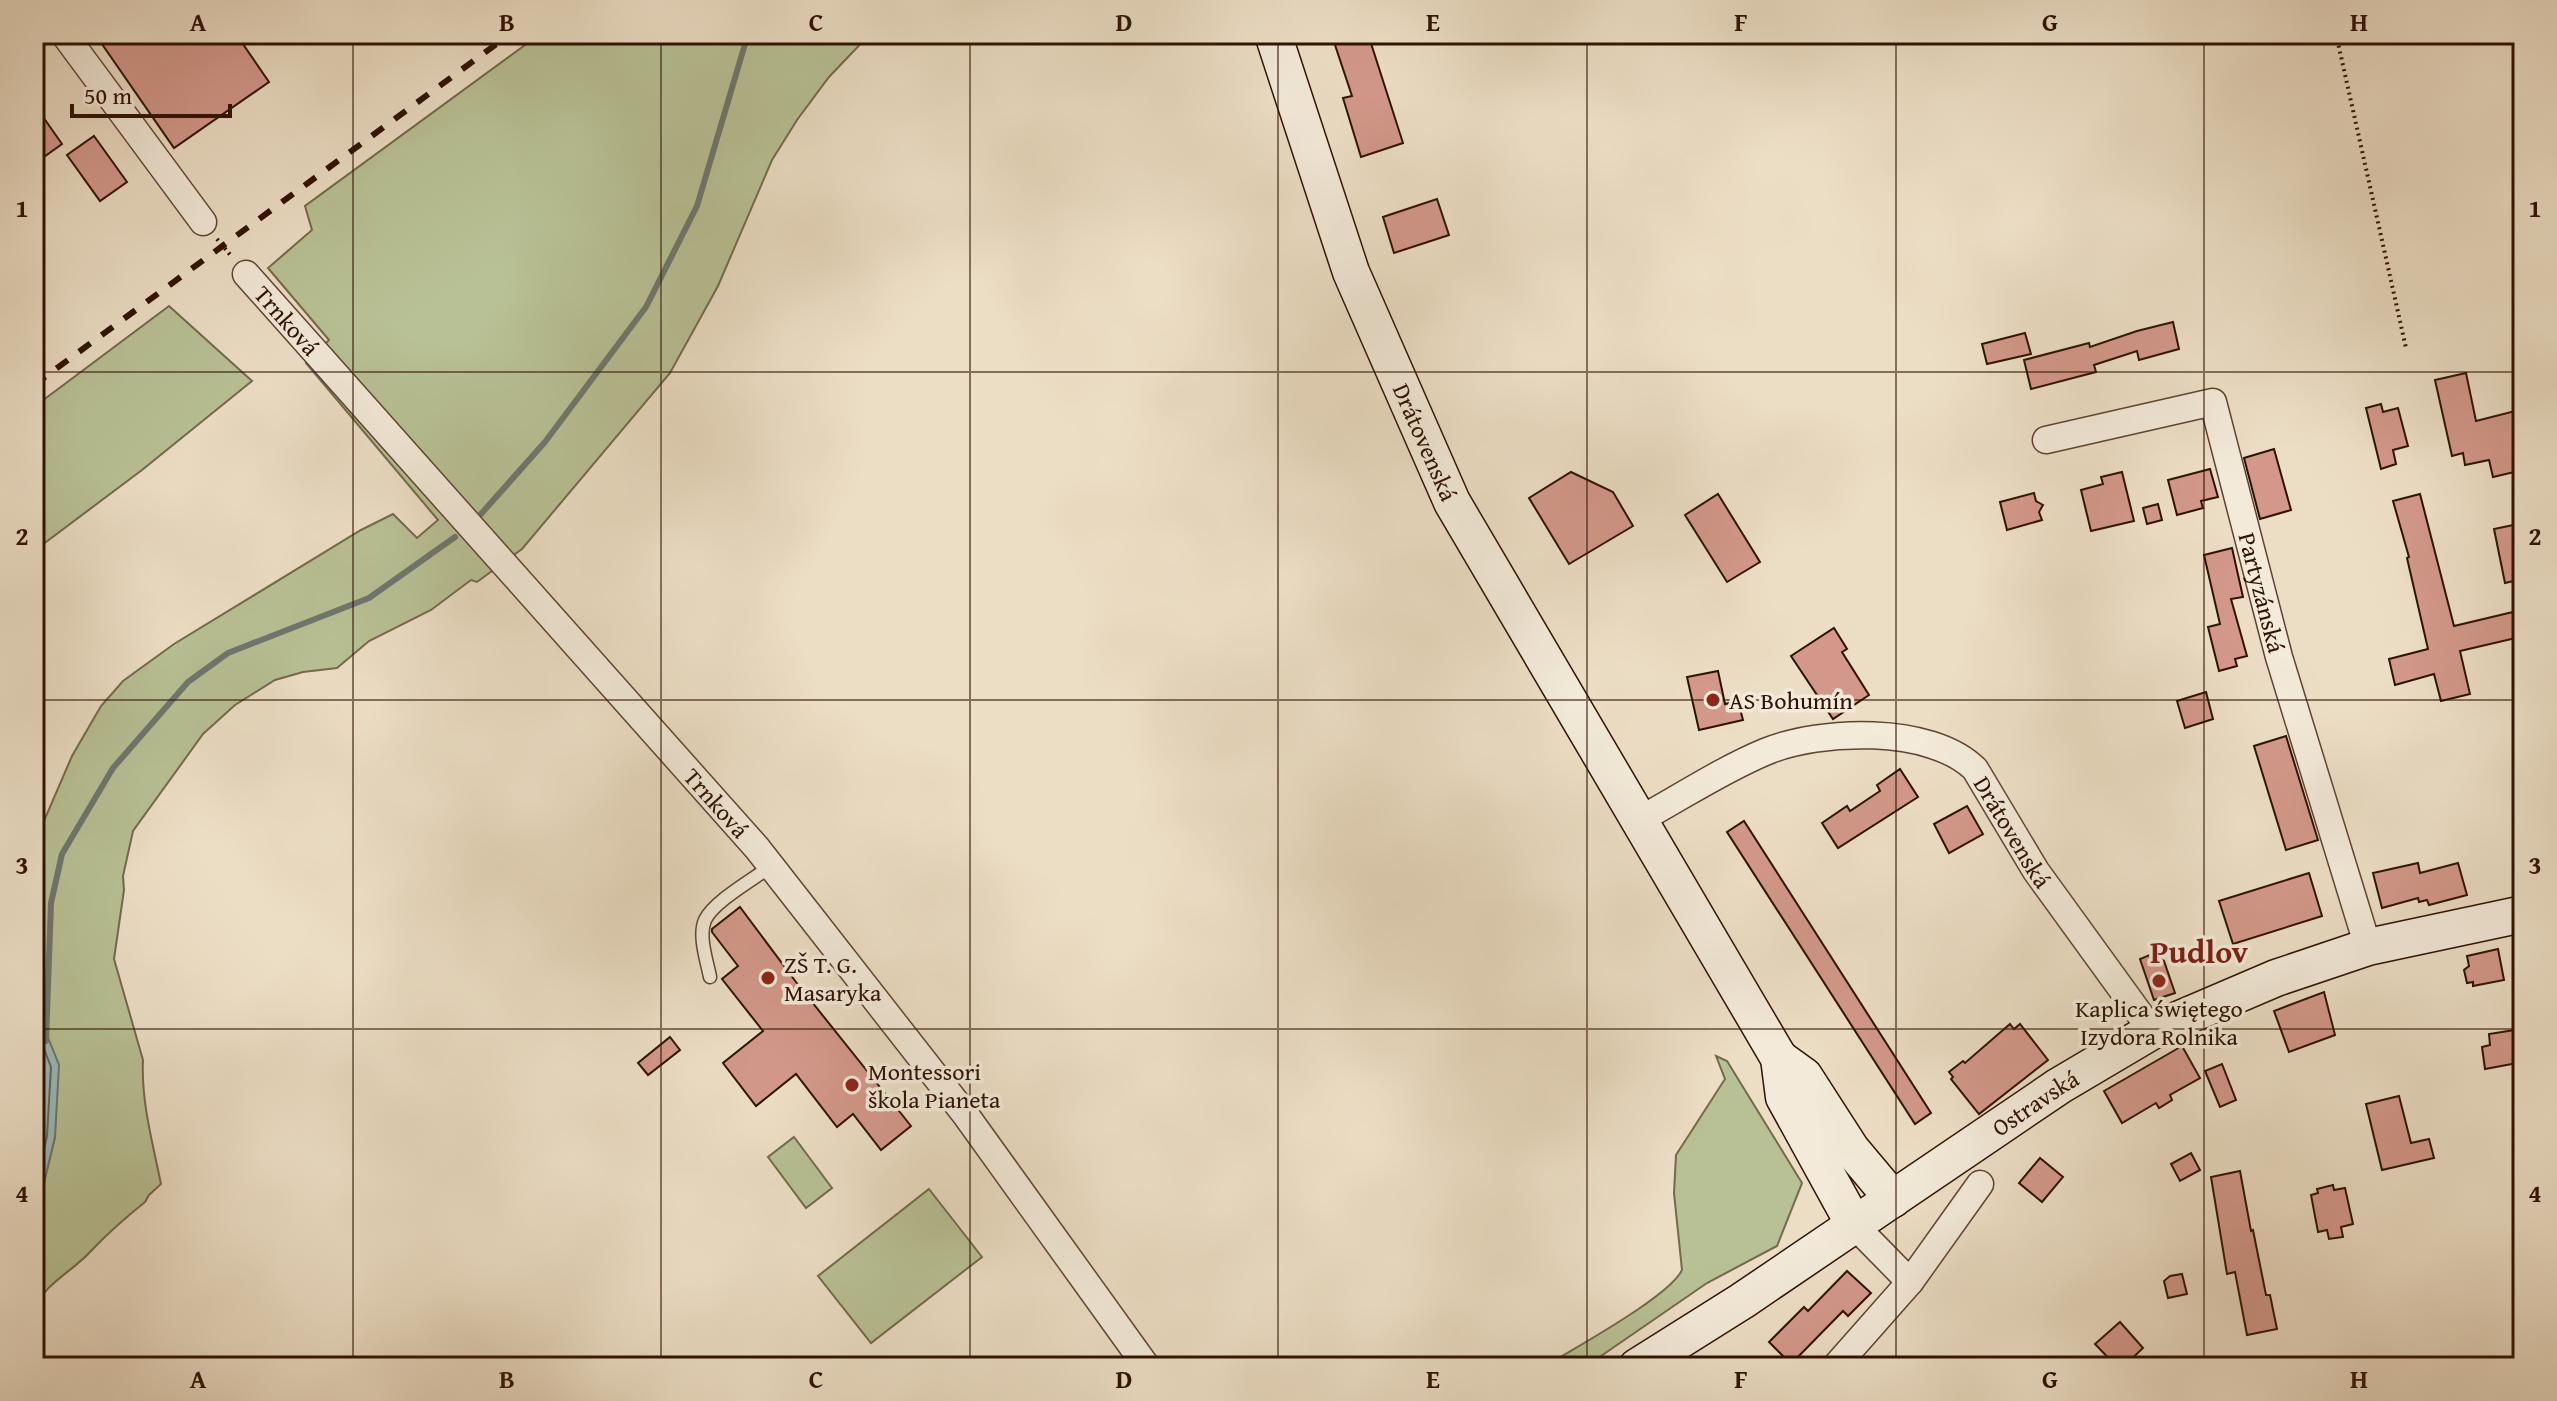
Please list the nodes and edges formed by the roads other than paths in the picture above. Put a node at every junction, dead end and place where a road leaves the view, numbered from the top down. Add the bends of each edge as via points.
1 (64, 34) edge
2 (1273, 34) edge
3 (209, 229) road end
4 (246, 274) dead end
5 (2046, 440) dead end
6 (1641, 819) junction
7 (771, 866) junction
8 (2523, 914) edge
9 (2368, 947) junction
10 (710, 977) dead end
11 (2152, 1031) junction
12 (1779, 1058) junction
13 (1980, 1184) dead end
14 (1893, 1199) junction
15 (1855, 1226) junction
16 (1910, 1282) junction
17 (1147, 1367) edge
18 (1637, 1367) edge
19 (1835, 1367) edge

1 - 3 street
2 - 6 street, Drátovenská via 1351,272 1452,502
4 - 7 street, Trnková
5 - 9 street, Partyzánská via 2213,402 2279,657
6 - 11 street, Drátovenská via 1766,751 1800,743 1872,736 1948,749 1975,769 2036,871
6 - 12 street, Drátovenská
7 - 10 lane via 704,921
7 - 17 street, Trnková via 965,1114
8 - 9 street, Ostravská
9 - 11 street, Ostravská via 2254,986
11 - 14 street, Ostravská via 2059,1086
12 - 14 street, Drátovenská via 1804,1076 1851,1149
12 - 15 street, Drátovenská via 1784,1097
13 - 16 street
14 - 15 street, Ostravská
15 - 16 street
15 - 18 street, Ostravská
16 - 19 street

